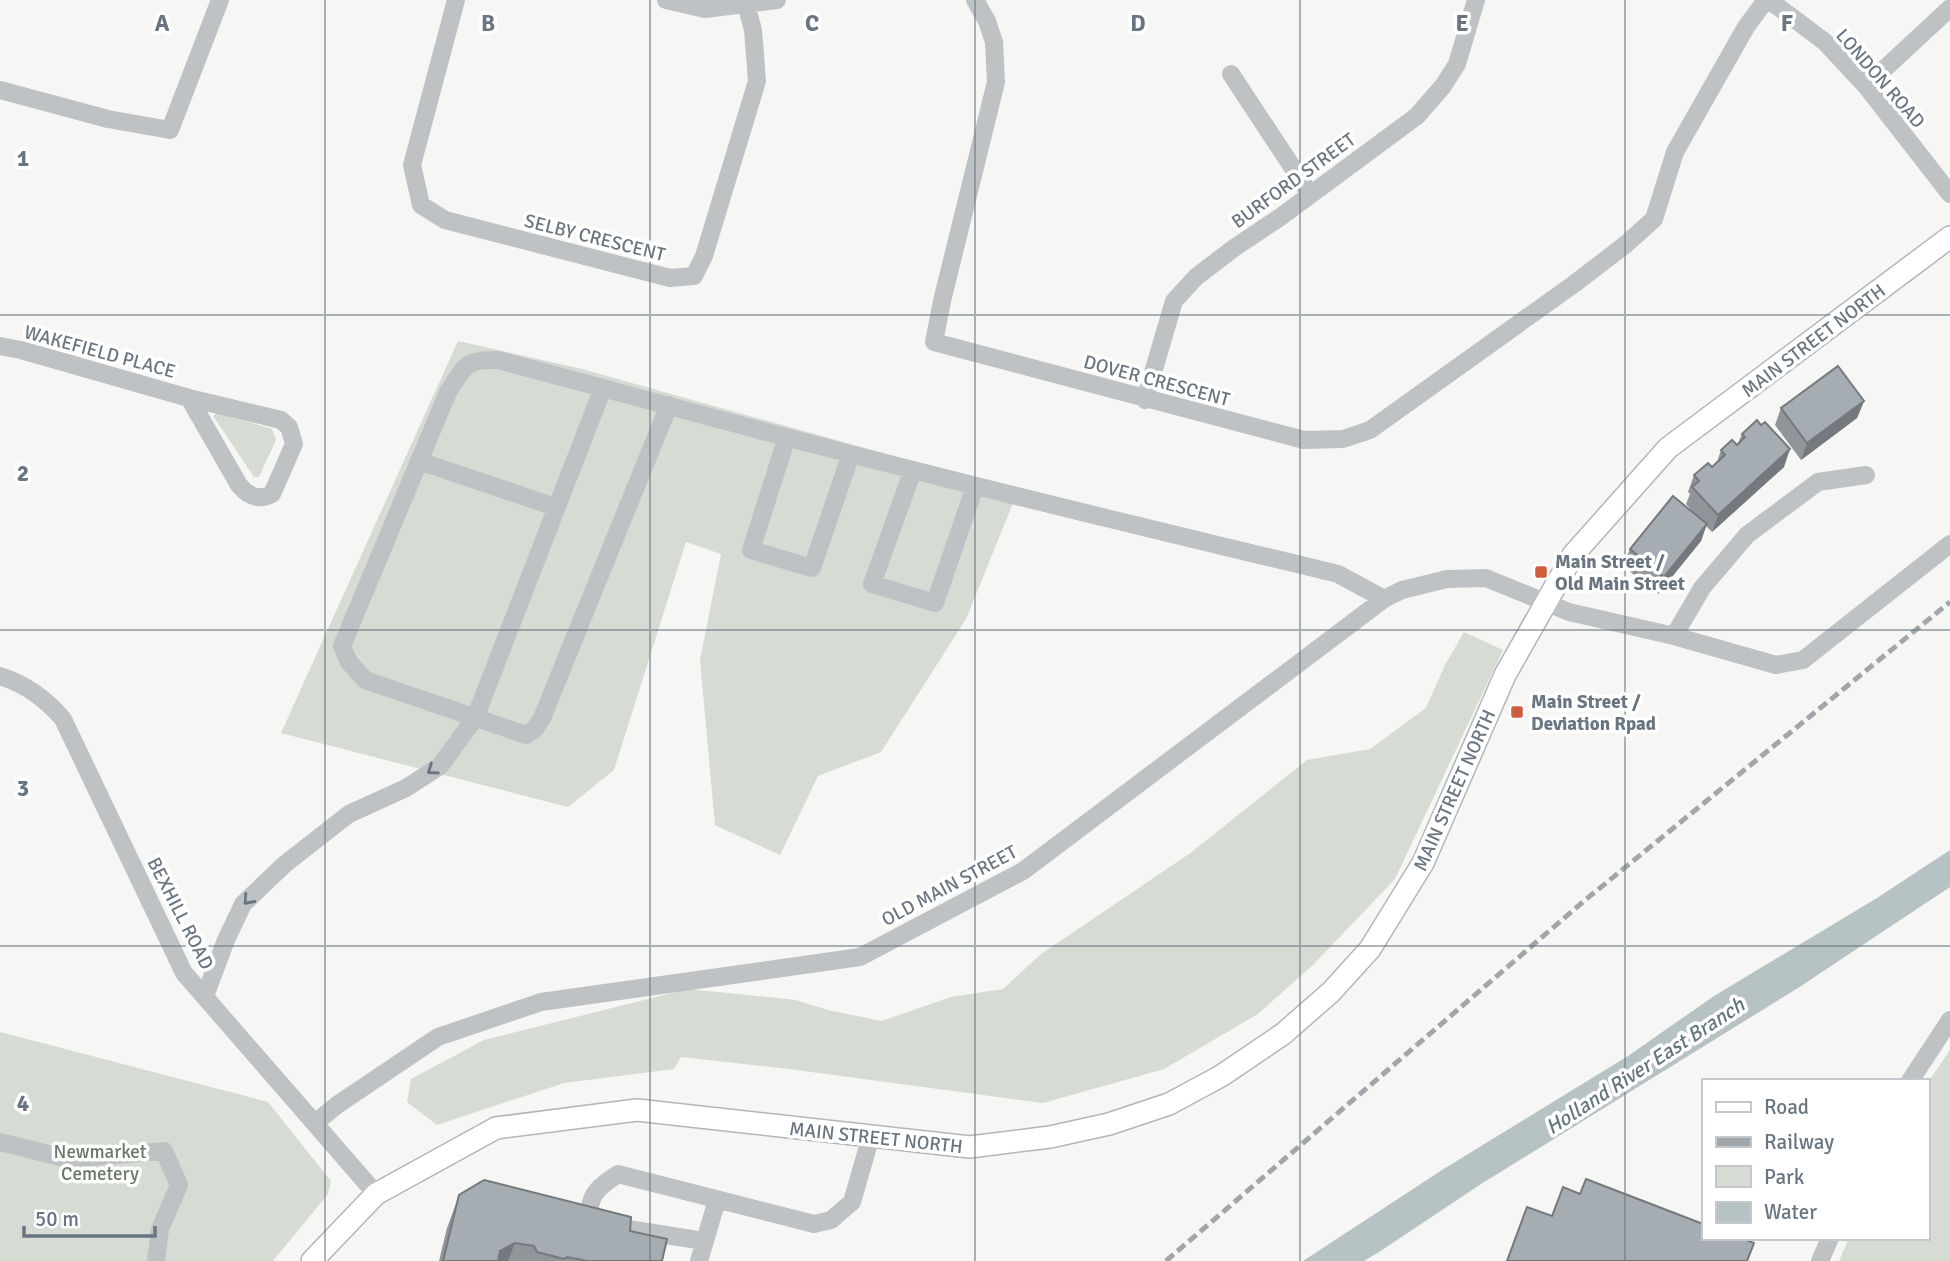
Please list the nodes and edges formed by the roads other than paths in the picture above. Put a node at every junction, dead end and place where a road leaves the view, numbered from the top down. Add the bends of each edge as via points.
1 (220, 0) edge
2 (456, 0) edge
3 (666, 0) edge
4 (778, 0) edge
5 (975, 0) edge
6 (1476, 0) edge
7 (1768, 0) edge
8 (746, 4) junction
9 (1950, 8) edge
10 (1231, 74) dead end
11 (1866, 86) junction
12 (0, 90) edge
13 (1310, 194) junction
14 (1950, 194) edge
15 (1950, 237) edge
16 (0, 346) edge
17 (603, 388) junction
18 (189, 398) junction
19 (1145, 400) junction
20 (670, 405) junction
21 (788, 437) junction
22 (851, 454) junction
23 (419, 461) junction
24 (913, 470) junction
25 (1866, 475) dead end
26 (975, 486) junction
27 (555, 508) junction
28 (1950, 544) edge
29 (1384, 599) junction
30 (1545, 603) junction
31 (1674, 636) junction
32 (0, 676) edge
33 (475, 718) junction
34 (205, 996) junction
35 (1950, 1020) edge
36 (1911, 1079) edge
37 (315, 1123) junction
38 (872, 1136) junction
39 (0, 1142) edge
40 (376, 1194) junction
41 (717, 1200) junction
42 (1829, 1240) edge
43 (704, 1241) junction
44 (156, 1261) edge
45 (312, 1261) edge
46 (699, 1261) edge
47 (1820, 1261) edge

1 - 12 street via 170,130
2 - 8 street, SELBY CRESCENT via 412,165 421,205 445,220 670,278 694,276 704,257 757,81
3 - 8 street via 705,9
4 - 8 street
5 - 19 street, DOVER CRESCENT via 994,42 996,82 934,342
6 - 13 street, BURFORD STREET via 1457,64 1443,86 1417,116
7 - 11 street, LONDON ROAD via 1825,42
7 - 19 street, DOVER CRESCENT via 1746,27 1675,152 1661,223 1370,430 1343,439 1304,440
9 - 11 street
10 - 13 street
11 - 14 street, LONDON ROAD
13 - 19 street, BURFORD STREET via 1205,270 1174,301
15 - 30 main road, MAIN STREET NORTH via 1668,448 1573,555
16 - 18 street, WAKEFIELD PLACE
17 - 20 street
17 - 23 street via 498,360 476,359 447,392
17 - 27 street
18 - 18 street, WAKEFIELD PLACE via 244,491 257,498 272,494 294,444 289,427 272,416
20 - 21 street
20 - 33 street via 542,718 526,735
21 - 22 street
21 - 22 street via 751,550 812,568
22 - 24 street
23 - 27 street
23 - 33 street via 342,646 365,680
24 - 26 street
24 - 26 street via 872,584 935,603
25 - 31 street via 1818,482 1748,535 1702,588
26 - 29 street via 1338,573
27 - 33 street
28 - 31 street, OLD MAIN STREET via 1803,660 1776,665
29 - 30 street, OLD MAIN STREET via 1447,579 1486,578
29 - 37 street, OLD MAIN STREET via 1023,871 860,957 541,1002 438,1037
30 - 31 street, OLD MAIN STREET
30 - 38 main road, MAIN STREET NORTH via 1505,675 1423,863 1370,949 1331,992 1283,1034 1169,1104 1109,1124 970,1147
32 - 34 street, BEXHILL ROAD via 32,690 63,719 184,973
33 -> 34 street via 440,766 406,788 349,814 243,904
34 - 37 street, BEXHILL ROAD
35 - 36 street
37 - 40 street, BEXHILL ROAD
38 - 40 main road, MAIN STREET NORTH via 636,1110 496,1128
38 - 41 street via 852,1202 831,1220 814,1224
39 - 44 street via 68,1159 164,1151 178,1185 160,1229
40 - 45 main road, MAIN STREET NORTH
41 - 43 street
41 - 43 street via 618,1174 597,1188 589,1210 590,1223
42 - 47 street
43 - 46 street

